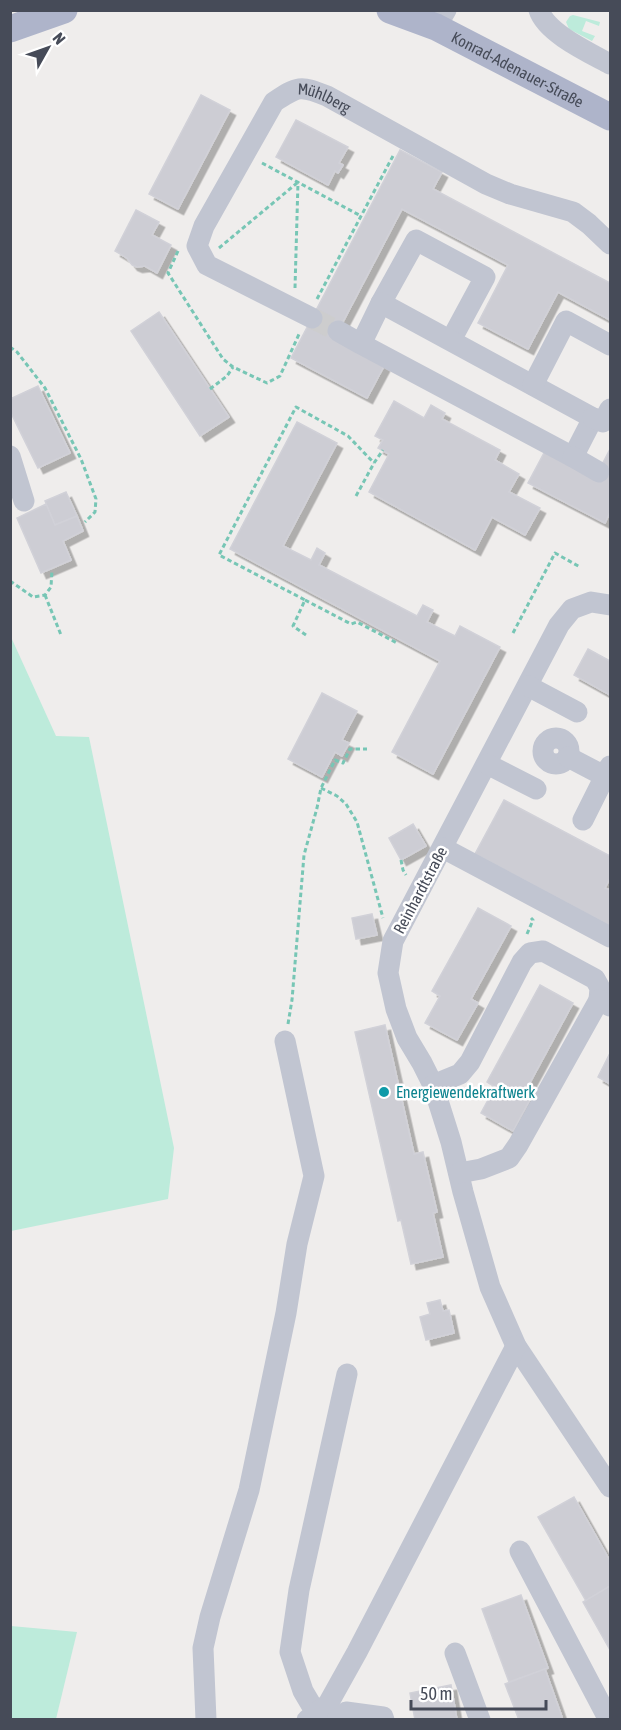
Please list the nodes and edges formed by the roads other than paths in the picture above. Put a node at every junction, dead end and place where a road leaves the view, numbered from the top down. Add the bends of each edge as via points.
1 (64, 10) edge
2 (390, 10) edge
3 (538, 10) edge
4 (441, 19) edge
5 (10, 29) edge
6 (610, 64) edge
7 (610, 117) edge
8 (610, 244) edge
9 (381, 303) junction
10 (304, 314) tunnel mouth
11 (338, 331) tunnel mouth
12 (451, 340) junction
13 (361, 344) junction
14 (610, 345) edge
15 (533, 385) junction
16 (602, 413) edge
17 (10, 456) edge
18 (573, 457) junction
19 (599, 472) dead end
20 (24, 501) dead end
21 (610, 605) edge
22 (528, 686) junction
23 (578, 712) dead end
24 (568, 757) dead end
25 (487, 764) junction
26 (609, 774) edge
27 (536, 789) dead end
28 (583, 820) dead end
29 (443, 848) junction
30 (610, 936) edge
31 (605, 1003) edge
32 (285, 1041) road end
33 (433, 1085) junction
34 (459, 1173) junction
35 (512, 1337) junction
36 (347, 1374) dead end
37 (610, 1487) edge
38 (520, 1551) dead end
39 (455, 1653) dead end
40 (605, 1715) edge
41 (312, 1716) edge
42 (206, 1719) edge
43 (337, 1719) edge
44 (384, 1719) edge
45 (480, 1719) edge

1 - 5 main road
2 - 4 main road, Konrad-Adenauer-Straße
3 - 6 street via 556,32
4 - 7 main road, Konrad-Adenauer-Straße
8 - 10 street, Mühlberg via 573,212 486,184 327,96 308,88 292,90 274,102 204,226 197,246 207,265
9 - 12 street
9 - 12 street via 416,240 485,277
9 - 13 street
11 - 13 street
12 - 15 street
13 - 18 street
14 - 15 street via 566,321
15 - 16 street
16 - 18 street
17 - 20 street
18 - 19 street
21 - 22 street, Reinhardtstraße via 591,602 572,609 559,625
22 - 23 street
22 - 25 street, Reinhardtstraße
24 - 26 street
25 - 27 street
25 - 29 street, Reinhardtstraße
26 - 28 street
29 - 30 street
29 - 33 street, Reinhardtstraße via 396,934 388,974 407,1038
31 - 33 street via 595,979 543,951 530,953 470,1062 460,1074
31 - 34 street via 509,1158
32 - 42 street via 314,1176 249,1490 203,1648
33 - 34 street, Reinhardtstraße
34 - 35 street, Reinhardtstraße via 490,1287
35 - 37 street, Reinhardtstraße
35 - 41 street via 351,1662 328,1704
36 - 41 street via 299,1590 290,1652
38 - 40 street
39 - 45 street
43 - 44 street via 346,1713

